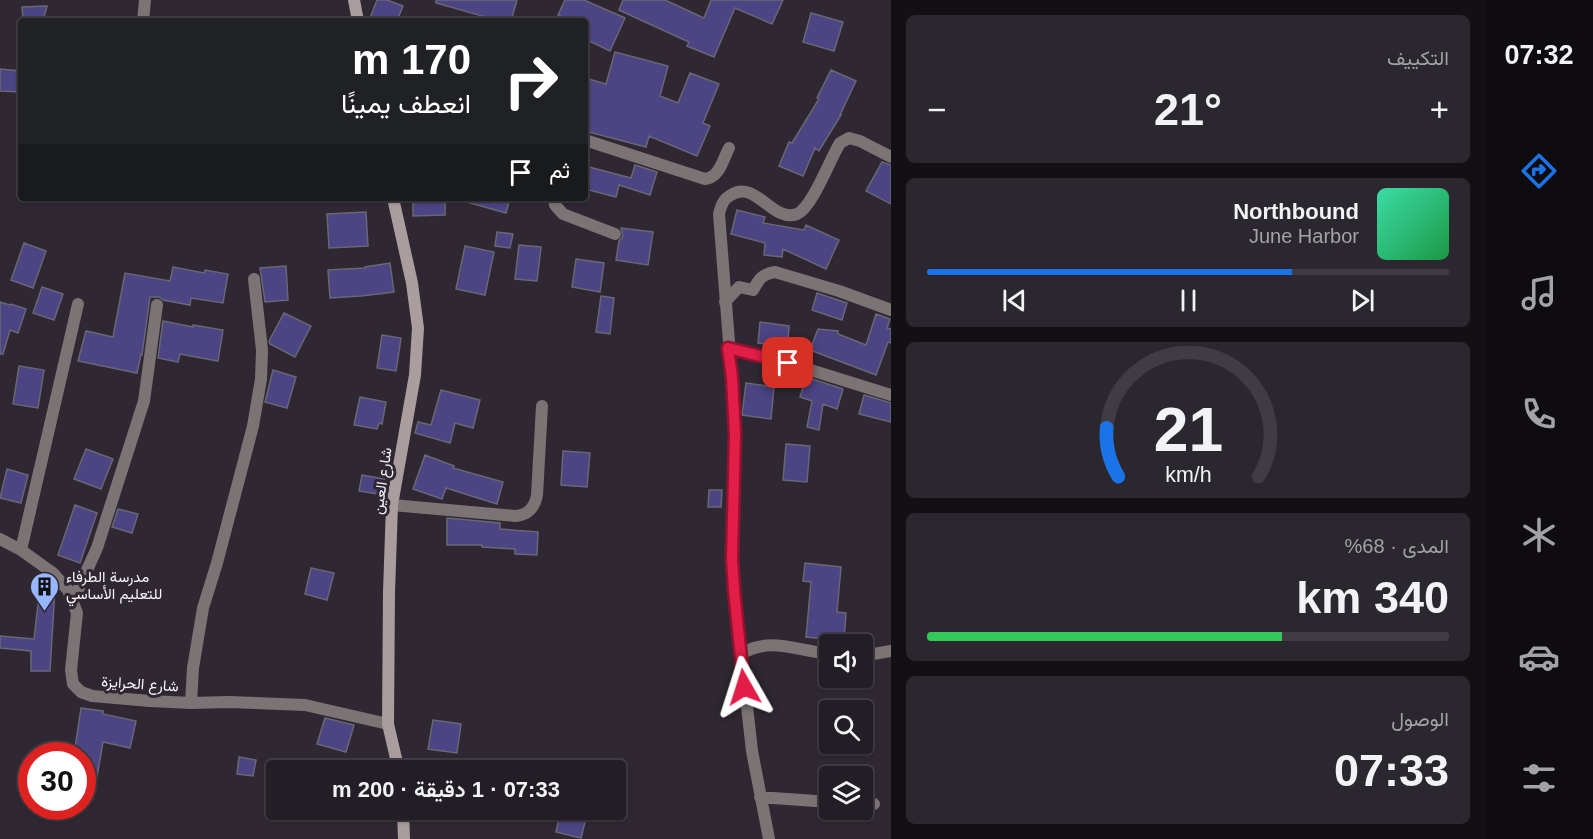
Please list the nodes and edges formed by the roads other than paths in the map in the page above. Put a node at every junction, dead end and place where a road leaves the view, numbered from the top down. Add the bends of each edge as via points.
1 (145, 0) edge
2 (354, 0) edge
3 (143, 18) edge
4 (357, 18) edge
5 (588, 141) edge
6 (729, 148) dead end
7 (891, 158) edge
8 (394, 201) edge
9 (554, 201) edge
10 (615, 234) dead end
11 (254, 279) dead end
12 (725, 302) junction
13 (78, 304) dead end
14 (157, 305) dead end
15 (891, 310) edge
16 (728, 348) junction
17 (891, 395) edge
18 (542, 406) dead end
19 (392, 506) junction
20 (0, 539) edge
21 (21, 550) junction
22 (73, 601) junction
23 (891, 651) edge
24 (819, 652) edge
25 (741, 654) junction
26 (873, 654) edge
27 (191, 703) junction
28 (388, 724) junction
29 (396, 760) edge
30 (760, 797) junction
31 (819, 801) edge
32 (403, 820) edge
33 (404, 839) edge
34 (769, 839) edge

1 - 3 street
2 - 4 street
5 - 6 street via 705,178 717,174
7 - 12 street via 855,139 844,140 807,206 797,214 780,213 748,192 740,191 725,199 719,214
8 - 19 street, شارع العين via 418,328 415,375
9 - 10 street via 563,214
11 - 27 street via 262,350 261,379 253,426 203,609
12 - 15 street via 739,287 753,290 760,277 775,272
12 - 16 street
13 - 21 street
14 - 22 street via 144,401 97,548
16 - 17 street
16 - 25 street via 735,435 732,558
18 - 19 street via 537,495 534,506 526,513 516,516
19 - 28 street, شارع العين
20 - 21 street
21 - 22 street via 53,573
22 - 27 street, شارع الحرايزة via 76,613 71,670 73,684 81,692
23 - 26 street
24 - 25 street via 769,644
25 - 30 street
27 - 28 street, شارع الحرايزة via 305,705
28 - 29 street, شارع العين
30 - 31 street
30 - 34 street
32 - 33 street

